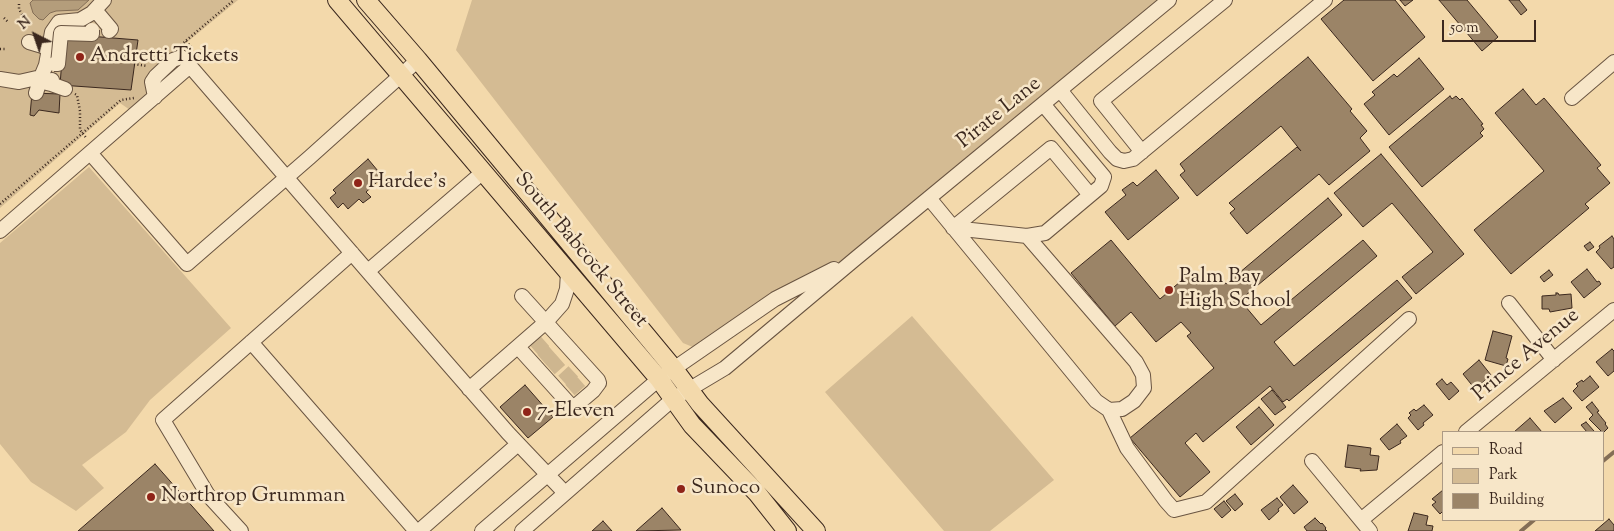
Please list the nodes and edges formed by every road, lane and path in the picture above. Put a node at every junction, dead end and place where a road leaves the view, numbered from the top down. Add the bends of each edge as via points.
1 (234, 0) edge
2 (337, 0) edge
3 (366, 0) edge
4 (1170, 0) edge
5 (1225, 0) edge
6 (1325, 0) edge
7 (19, 4) dead end
8 (100, 5) edge
9 (4, 18) dead end
10 (8, 22) dead end
11 (92, 30) dead end
12 (109, 31) dead end
13 (26, 36) joint
14 (186, 41) junction
15 (181, 45) dead end
16 (0, 49) edge
17 (6, 49) dead end
18 (193, 50) dead end
19 (53, 56) junction
20 (418, 60) junction
21 (1614, 62) edge
22 (134, 64) dead end
23 (154, 67) dead end
24 (402, 75) junction
25 (0, 78) edge
26 (48, 80) junction
27 (65, 89) joint
28 (1060, 90) junction
29 (36, 93) dead end
30 (137, 97) dead end
31 (1572, 98) dead end
32 (1043, 104) junction
33 (82, 134) junction
34 (94, 151) junction
35 (1142, 152) junction
36 (483, 172) junction
37 (286, 178) junction
38 (1090, 196) junction
39 (928, 198) junction
40 (0, 204) edge
41 (953, 228) junction
42 (0, 231) edge
43 (1027, 236) junction
44 (352, 253) junction
45 (855, 259) junction
46 (368, 271) junction
47 (568, 272) junction
48 (522, 296) dead end
49 (1509, 303) dead end
50 (1614, 310) edge
51 (1409, 319) dead end
52 (558, 341) junction
53 (251, 342) junction
54 (1554, 360) junction
55 (536, 361) junction
56 (666, 374) junction
57 (469, 389) junction
58 (690, 390) junction
59 (674, 399) junction
60 (1109, 410) junction
61 (1467, 431) edge
62 (518, 444) junction
63 (1442, 453) edge
64 (1312, 461) dead end
65 (547, 475) junction
66 (565, 493) junction
67 (1361, 520) junction
68 (241, 531) edge
69 (418, 531) edge
70 (482, 531) edge
71 (522, 531) edge
72 (787, 531) edge
73 (816, 531) edge
74 (1370, 531) edge

1 - 14 path
2 - 24 main road, South Babcock Street
3 - 20 main road, South Babcock Street
4 - 28 street, Pirate Lane
5 - 35 street via 1101,101
6 - 35 street
7 - 13 path
8 - 12 street via 111,29
8 - 19 street via 80,20 59,22 52,32
9 - 10 path
11 - 19 street, bridge via 92,34 61,32 58,64
13 - 19 street
14 - 15 path
14 - 18 path
16 - 17 path
19 - 26 street
20 - 24 street
20 - 56 main road, South Babcock Street
21 - 31 street
22 - 23 path
24 - 36 main road, South Babcock Street
24 - 37 street
25 - 26 street via 19,82
26 - 27 street
26 - 29 street
27 - 33 path via 77,96
28 - 32 street, Pirate Lane
28 - 35 street via 1117,159 1134,159
30 - 33 path via 121,100
32 - 38 street via 1104,178 1101,186
32 - 39 street, Pirate Lane
33 - 34 path
33 - 40 path
34 - 37 street via 190,66
34 - 37 street via 187,264
34 - 42 street
36 - 46 street
36 - 47 main road, South Babcock Street
37 - 44 street
38 - 41 street via 1050,148
38 - 43 street via 1045,233
39 - 41 street
39 - 45 street, Pirate Lane
41 - 43 street
41 - 60 street via 1096,401
43 - 60 street via 1136,362 1143,375 1144,388 1134,401 1122,409
44 - 46 street
44 - 53 street
45 - 56 street, Pirate Lane via 775,299
45 - 58 street, Pirate Lane via 725,368
46 - 57 street
47 - 52 street
47 - 56 main road, South Babcock Street
48 - 52 street
49 - 54 street
50 - 54 street, Prince Avenue
51 - 60 street via 1206,502 1174,510 1127,448
52 - 55 street
52 - 55 street via 599,384 593,391 573,408 562,389
53 - 68 street via 163,420 208,495
53 - 69 street
54 - 61 street, Prince Avenue
55 - 57 street
56 - 58 main road, South Babcock Street
56 - 59 main road, South Babcock Street
56 - 65 street, Pirate Lane
57 - 62 street
58 - 59 street, Pirate Lane
58 - 73 main road, South Babcock Street
59 - 66 street, Pirate Lane
59 - 72 main road, South Babcock Street via 692,425
62 - 65 street
62 - 69 street
63 - 67 street
64 - 67 street
65 - 66 street
65 - 70 street, Pirate Lane
66 - 71 street, Pirate Lane
67 - 74 street

